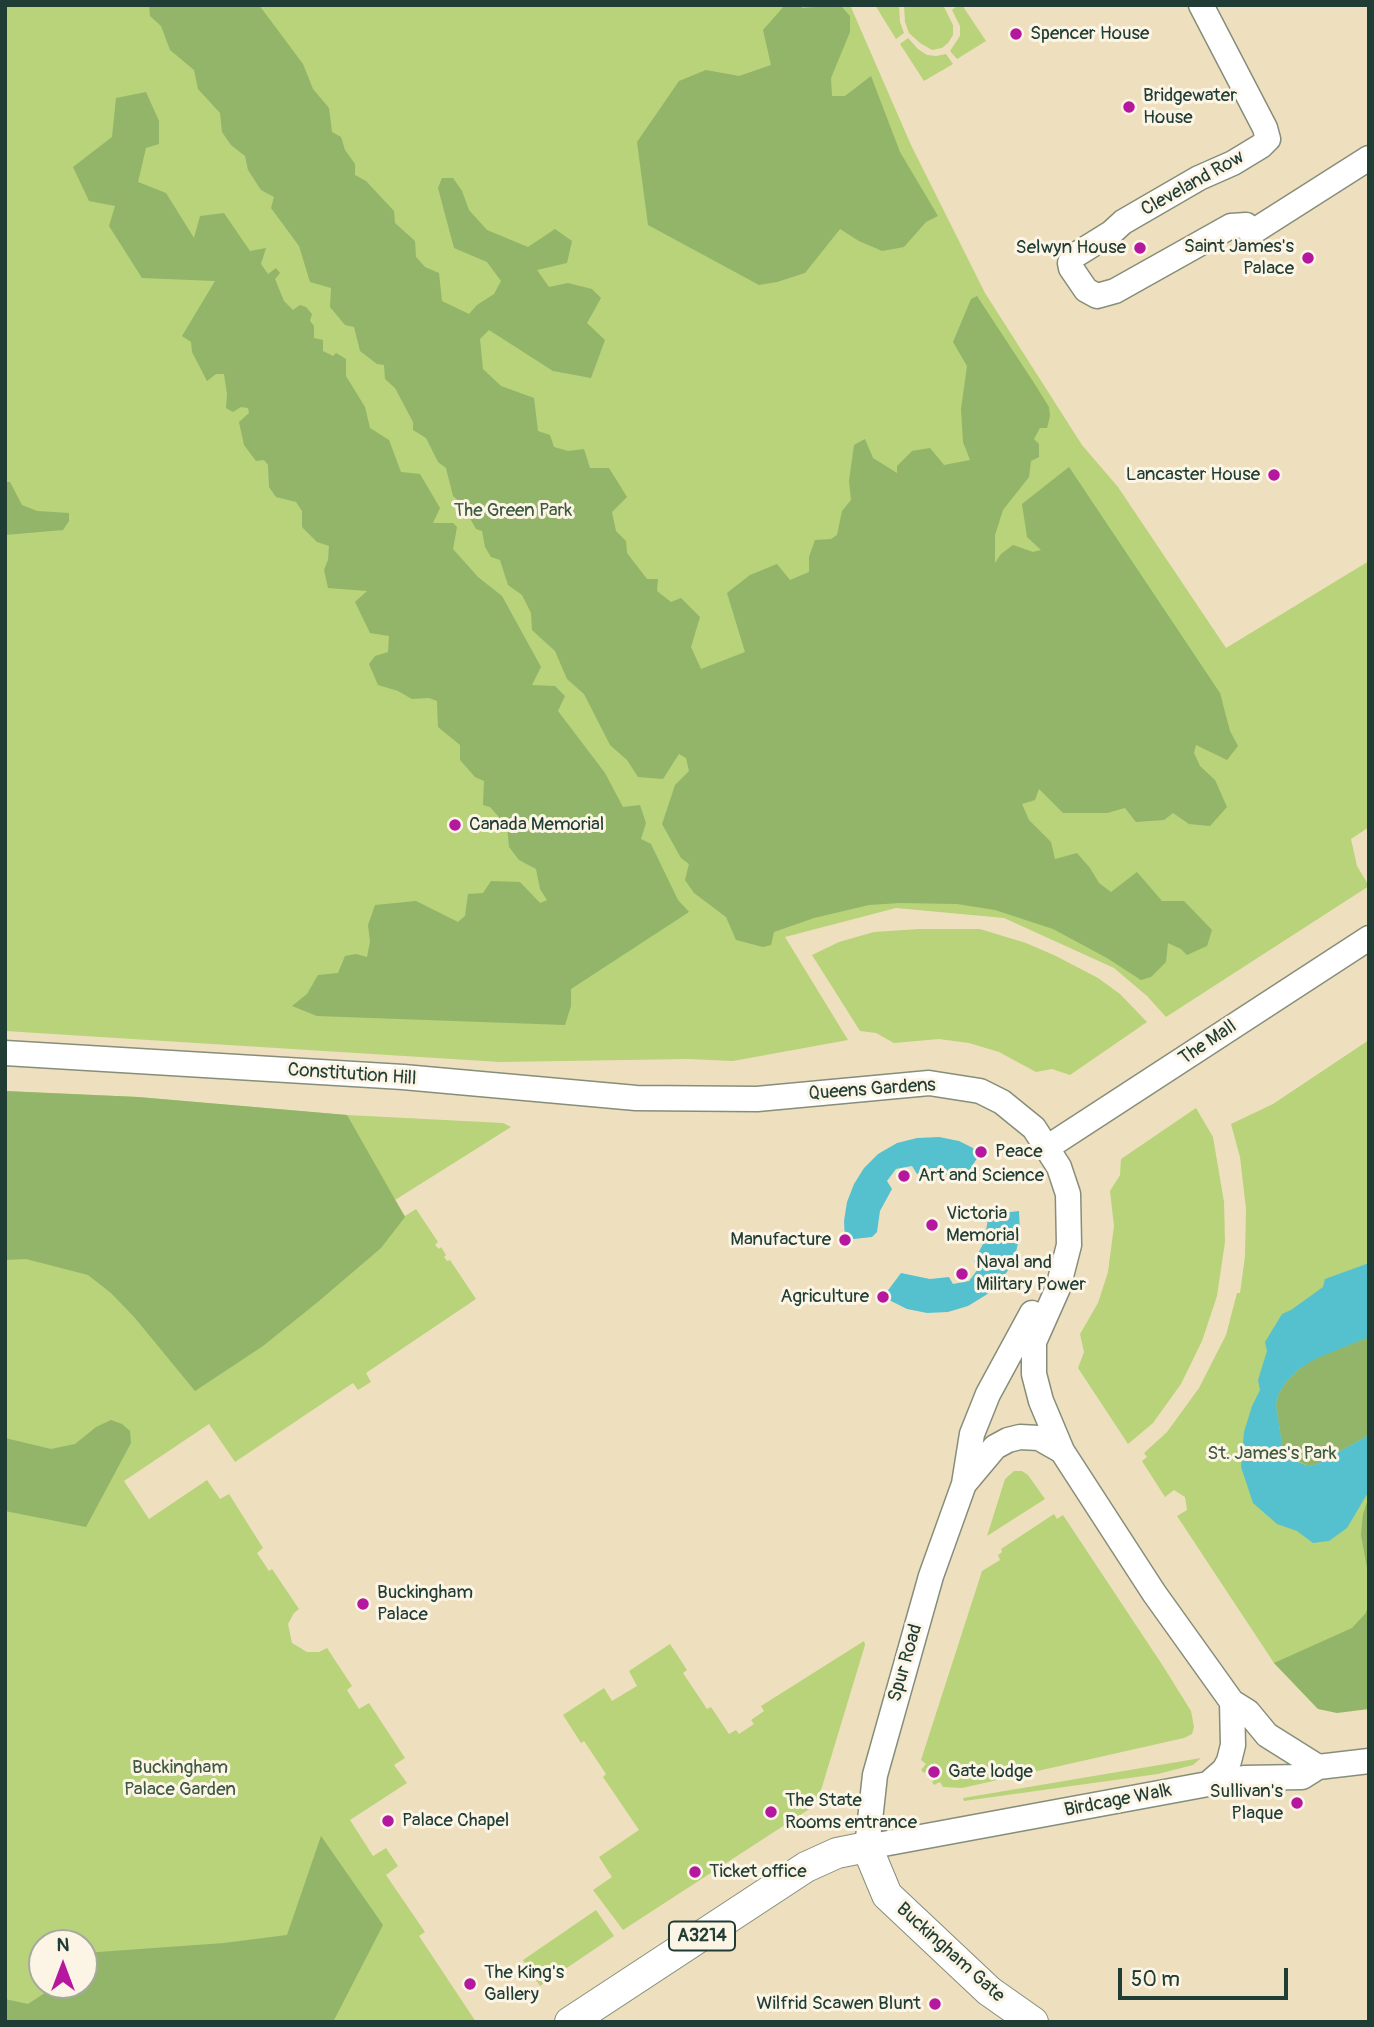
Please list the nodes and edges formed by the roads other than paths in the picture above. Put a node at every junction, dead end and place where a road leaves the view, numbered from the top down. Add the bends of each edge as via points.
1 (1201, 5) edge
2 (1369, 158) edge
3 (1369, 938) edge
4 (5, 1053) edge
5 (698, 1100) joint
6 (1048, 1147) junction
7 (1069, 1245) junction
8 (1062, 1451) junction
9 (964, 1484) junction
10 (1232, 1702) junction
11 (1369, 1761) edge
12 (1318, 1767) junction
13 (1208, 1784) junction
14 (867, 1847) junction
15 (576, 2020) edge
16 (1033, 2022) edge

1 - 2 street, Cleveland Row via 1268,139 1074,256 1071,268 1086,290 1097,296 1115,292 1231,226 1246,225 1251,233
3 - 6 street, The Mall
4 - 5 street, Constitution Hill
5 - 6 street, Queens Gardens via 757,1099 903,1084 956,1086 1002,1102 1034,1128
6 - 7 street, Queens Gardens via 1068,1194
7 - 8 street, Queens Gardens via 1058,1287 1034,1342 1036,1383
7 - 9 street, Queens Gardens via 988,1394 972,1434
8 - 9 street via 1039,1438 1008,1440 995,1447
8 - 10 street
9 - 14 street, Spur Road via 931,1576 875,1775
10 - 12 street via 1248,1712 1267,1735
10 - 13 street via 1229,1761
11 - 12 street, Birdcage Walk
12 - 13 street, Birdcage Walk via 1302,1777
13 - 14 street, Birdcage Walk
14 - 15 main road, A3214 via 837,1853 806,1867
14 - 16 main road, Buckingham Gate via 881,1886 893,1902 989,1991

